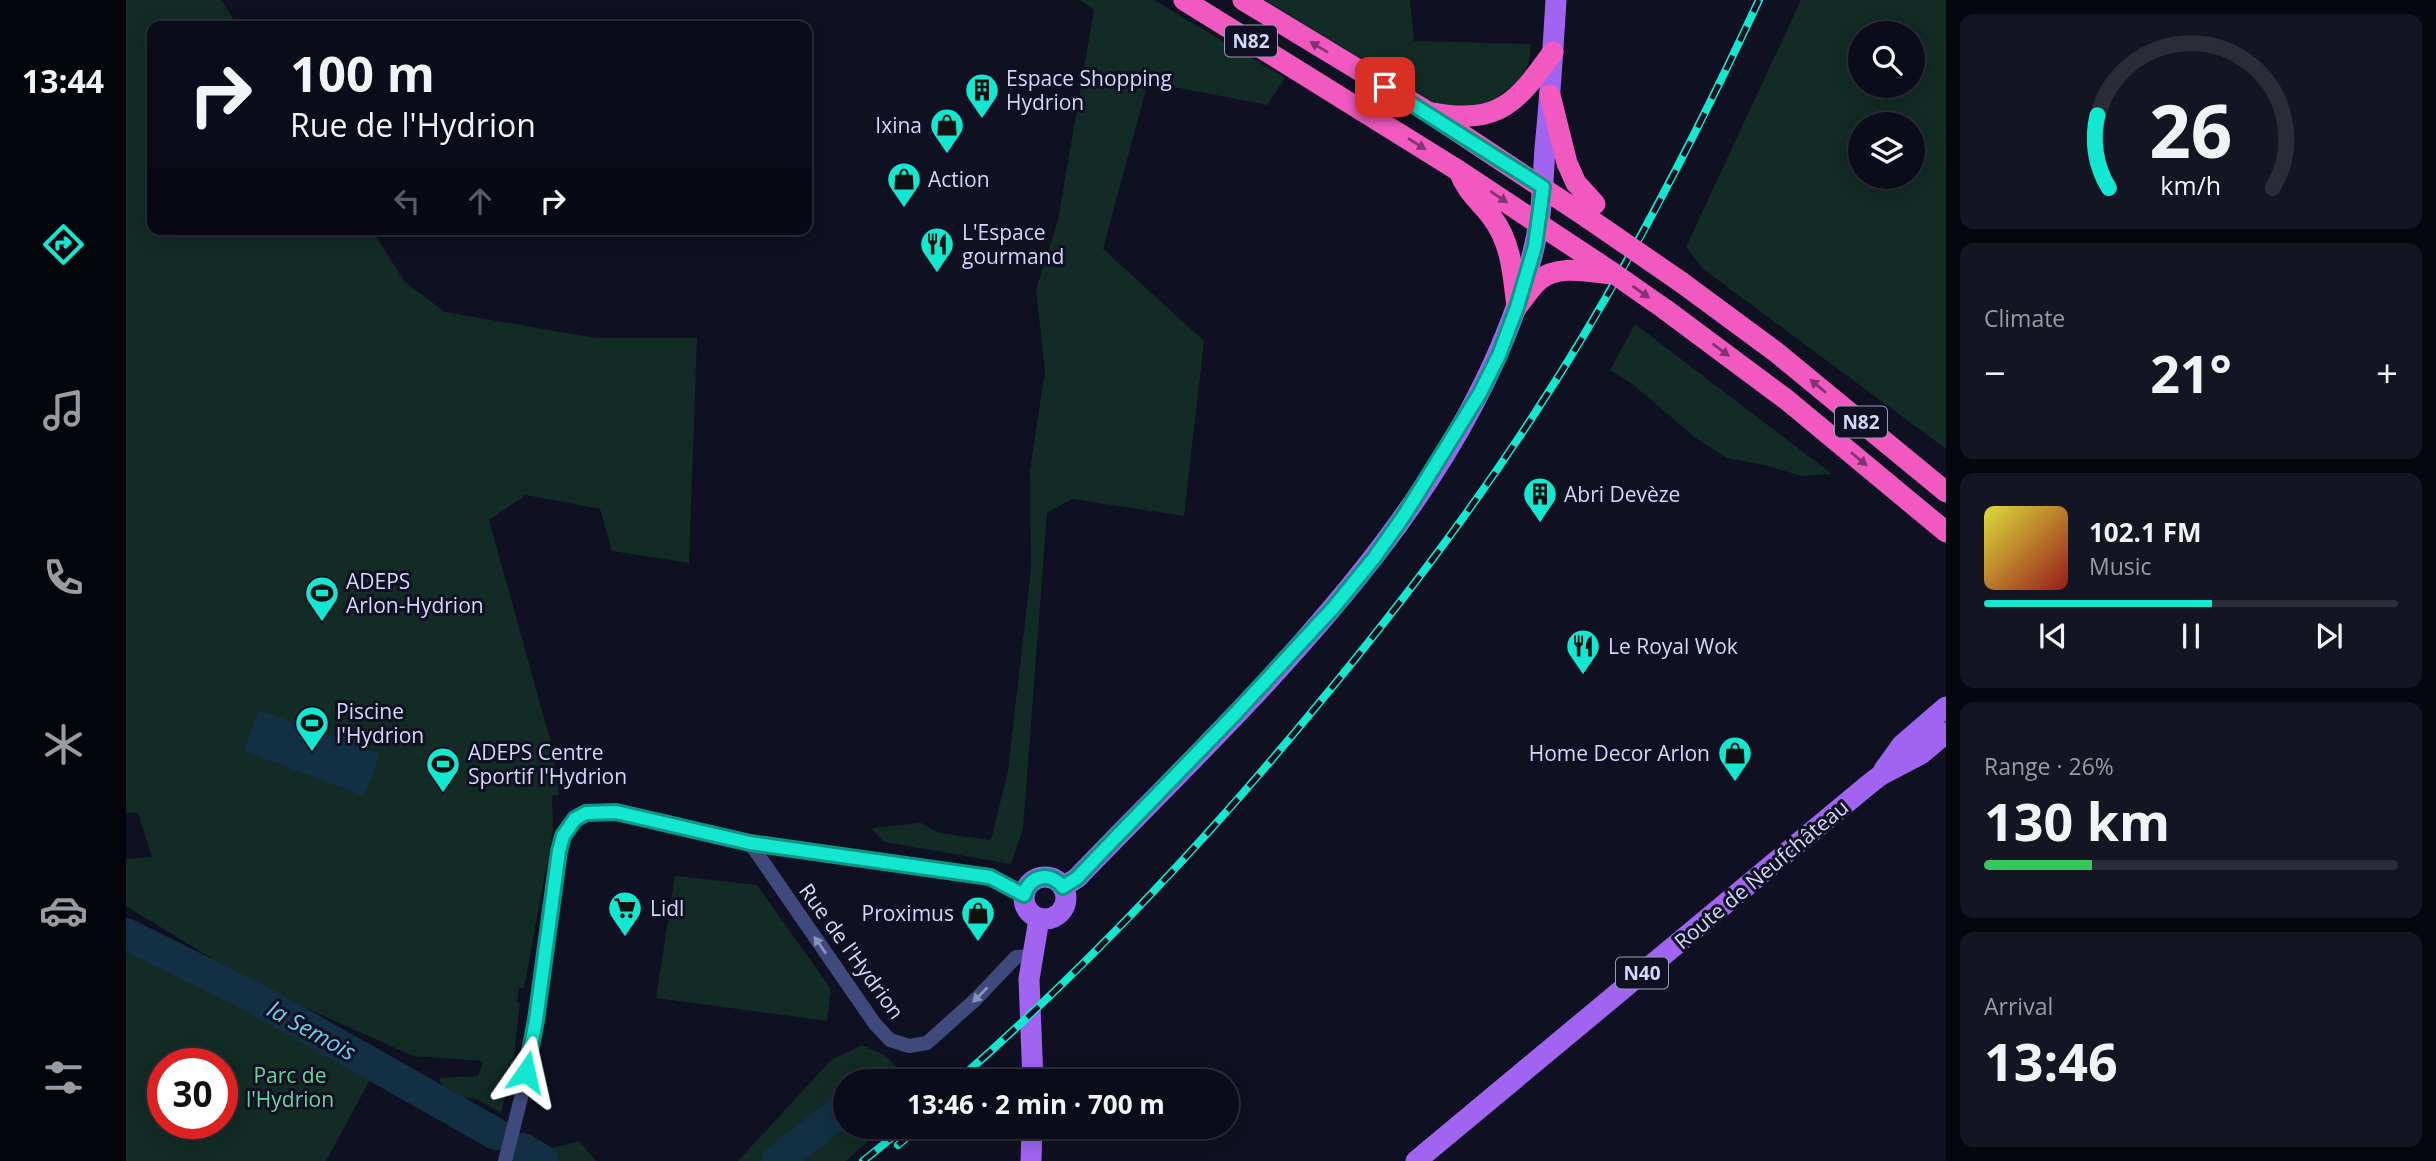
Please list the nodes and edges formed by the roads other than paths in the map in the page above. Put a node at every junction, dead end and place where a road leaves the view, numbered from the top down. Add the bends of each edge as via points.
1 (1184, 0) edge
2 (1243, 0) edge
3 (1556, 0) edge
4 (1553, 52) junction
5 (1550, 95) junction
6 (1428, 112) junction
7 (1459, 171) junction
8 (1543, 187) junction
9 (1592, 211) junction
10 (1539, 224) junction
11 (1616, 275) junction
12 (1517, 307) junction
13 (1946, 492) edge
14 (1946, 532) edge
15 (1946, 707) edge
16 (1946, 733) edge
17 (1881, 775) junction
18 (750, 843) junction
19 (1063, 887) junction
20 (1024, 895) junction
21 (1039, 919) junction
22 (1032, 956) junction
23 (1032, 1069) edge
24 (1032, 1139) edge
25 (505, 1161) edge
26 (1031, 1161) edge
27 (1416, 1161) edge

1 -> 7 highway, N82
6 -> 2 highway, N82
3 - 4 main road
4 - 5 main road
4 - 6 highway via 1510,104 1484,115
5 - 8 main road
5 - 9 highway via 1567,163
6 - 8 highway, N82
7 -> 10 highway, N82
7 - 12 highway via 1465,187 1491,216 1509,247
8 - 9 highway, N82
8 - 10 main road
13 -> 9 highway, N82, bridge via 1776,352 1639,252
10 - 11 highway, N82
10 - 12 main road
11 - 12 highway via 1564,270 1539,280
11 -> 14 highway, N82, bridge via 1787,400
12 - 19 main road via 1480,393 1374,558 1234,715 1077,878
15 - 17 main road, Route de Neufchâteau / N40 via 1902,745
16 - 17 main road, Route de Neufchâteau / N40 via 1921,754
17 - 27 main road, Route de Neufchâteau / N40
18 - 20 street, Rue de l'Hydrion via 990,877
22 -> 18 street, Rue de l'Hydrion via 1016,957 927,1043 909,1046 890,1040
18 - 25 street, Rue de l'Hydrion via 616,812 586,813 575,819 561,844 536,1020
19 - 20 main road via 1058,880 1040,877 1031,881
19 - 21 main road via 1067,898 1062,911 1051,920
20 - 21 main road via 1026,908
21 - 22 main road
22 - 23 main road
24 - 26 main road

